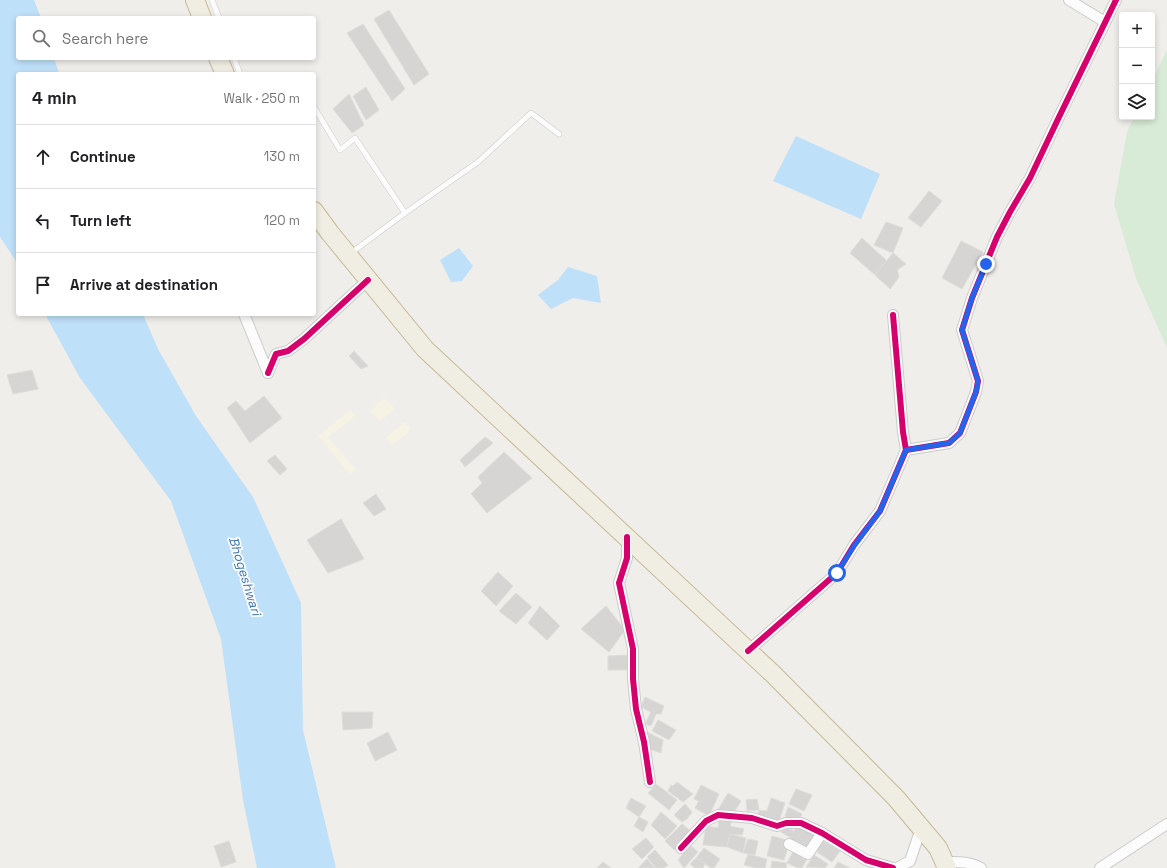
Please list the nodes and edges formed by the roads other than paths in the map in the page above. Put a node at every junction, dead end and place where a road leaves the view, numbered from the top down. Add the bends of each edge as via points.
1 (195, 0) edge
2 (212, 0) edge
3 (1069, 0) edge
4 (1116, 0) edge
5 (201, 16) edge
6 (218, 16) edge
7 (1105, 22) junction
8 (219, 60) edge
9 (235, 60) edge
10 (224, 72) edge
11 (239, 72) edge
12 (316, 110) edge
13 (559, 134) dead end
14 (405, 213) junction
15 (316, 214) edge
16 (348, 255) junction
17 (368, 280) junction
18 (894, 315) dead end
19 (245, 316) edge
20 (906, 450) junction
21 (627, 537) junction
22 (748, 651) junction
23 (650, 782) dead end
24 (1167, 824) edge
25 (925, 832) junction
26 (822, 833) junction
27 (789, 844) dead end
28 (681, 848) dead end
29 (864, 864) edge
30 (946, 865) edge
31 (893, 868) edge
32 (897, 868) edge
33 (981, 868) edge
34 (1100, 868) edge

1 - 5 highway
2 - 6 lane
3 - 7 street
4 - 7 street
7 - 20 street via 1030,178 997,237 972,298 962,330 978,381 960,433 949,443
8 - 10 highway
9 - 11 lane
12 - 14 lane via 340,150 355,138
13 - 14 lane via 531,113 478,162
14 - 16 lane
15 - 16 highway
16 - 17 highway
17 - 19 street via 304,339 288,351 276,354 268,373
17 - 21 highway via 425,349
18 - 20 street
20 - 22 street via 880,511 837,573
21 - 22 highway
21 - 23 street via 627,558 620,582 633,649 636,709
22 - 25 highway via 896,798
24 - 34 street
25 - 30 highway via 938,848
25 - 32 street via 918,837 910,861
26 - 27 street via 808,854
26 - 28 street via 801,823 777,826 752,818 718,815 706,821
26 - 29 street
29 - 31 street
30 - 33 street via 966,862

